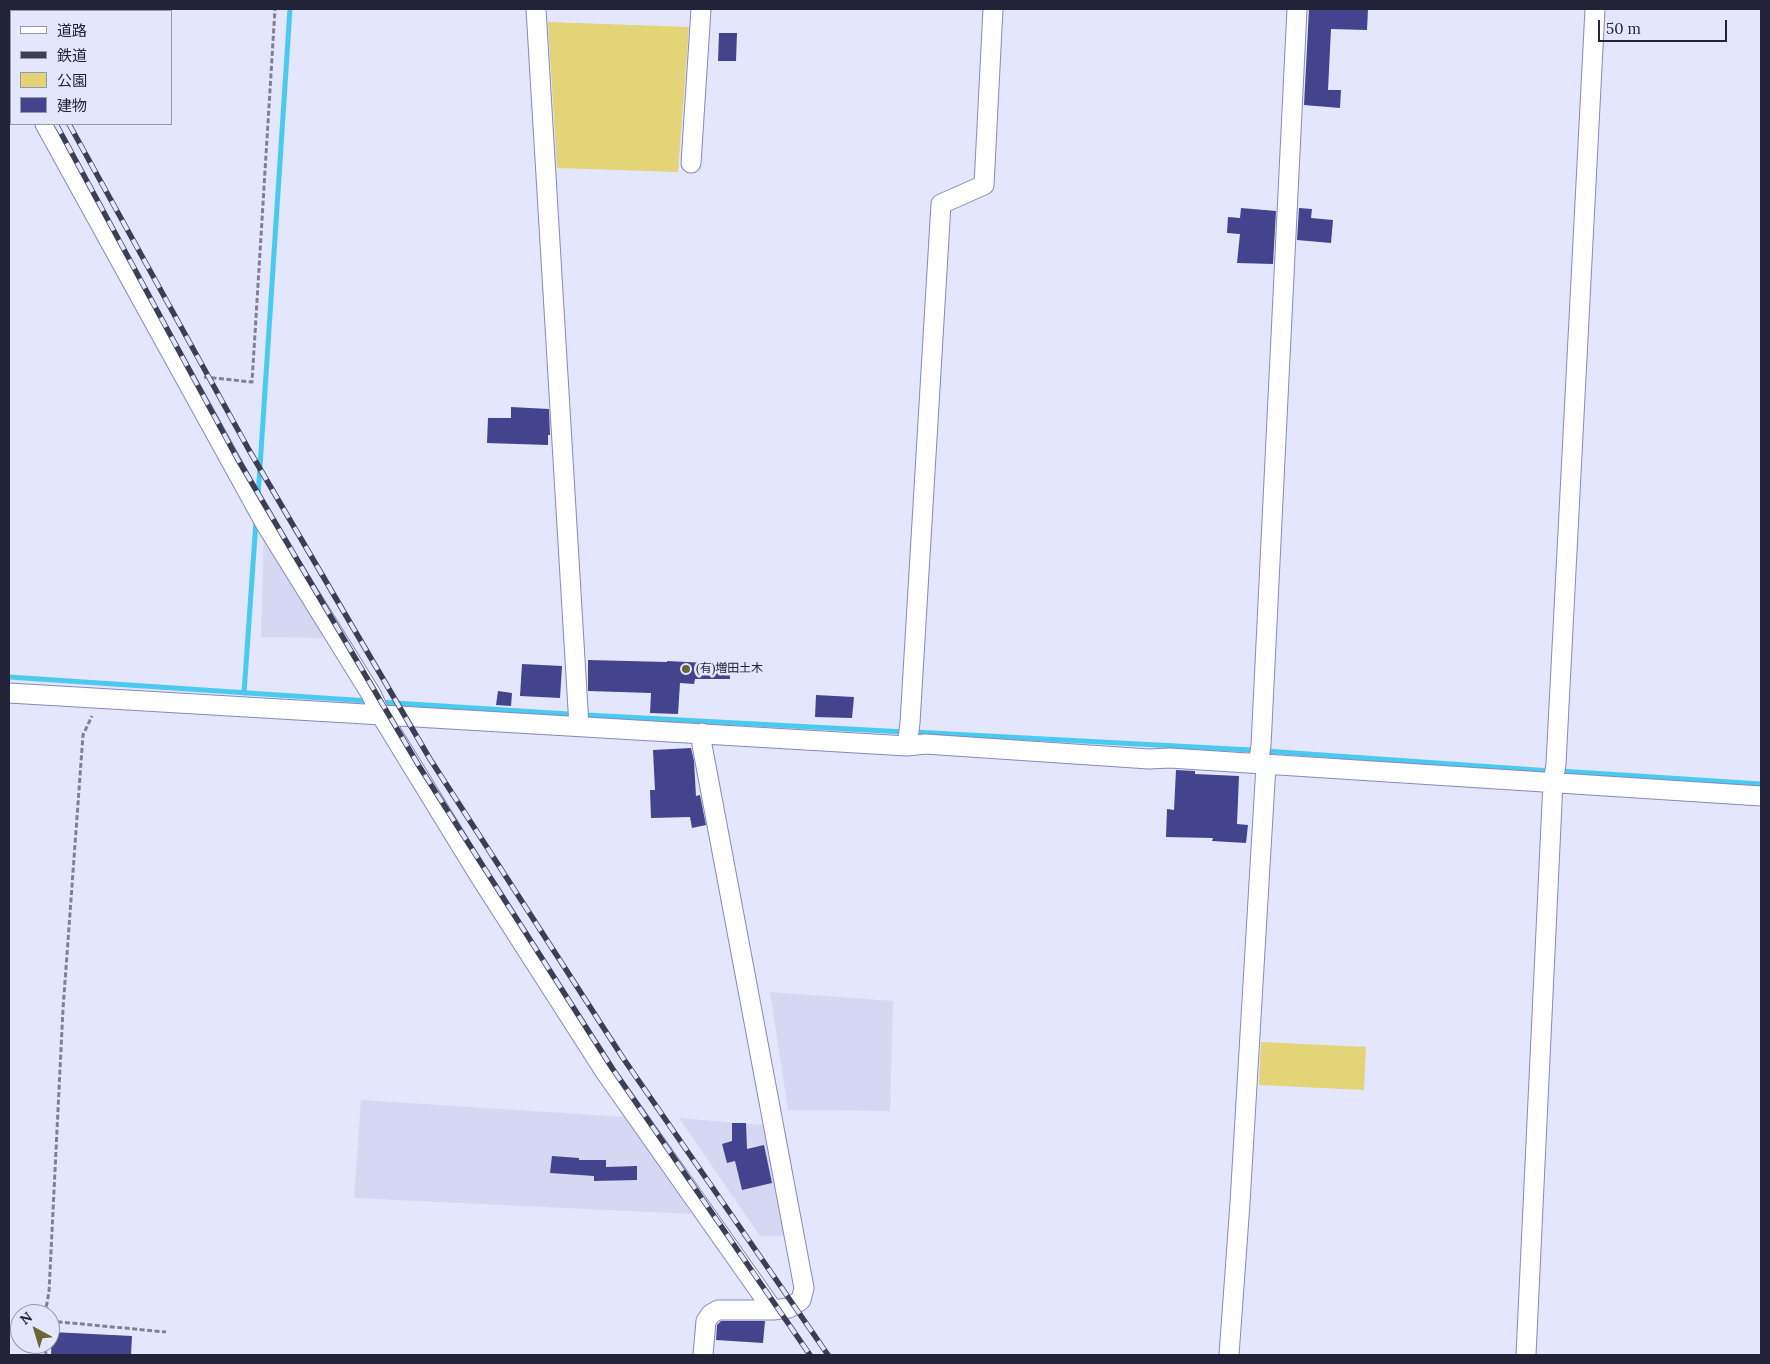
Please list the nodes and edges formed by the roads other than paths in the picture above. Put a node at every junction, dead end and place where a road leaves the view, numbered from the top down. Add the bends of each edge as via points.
1 (536, 9) edge
2 (701, 9) edge
3 (994, 9) edge
4 (1297, 9) edge
5 (1595, 9) edge
6 (46, 125) edge
7 (691, 163) dead end
8 (9, 693) edge
9 (377, 706) junction
10 (579, 718) junction
11 (702, 733) junction
12 (908, 737) junction
13 (1261, 759) junction
14 (1554, 775) junction
15 (1761, 796) edge
16 (773, 1310) junction
17 (703, 1355) edge
18 (1229, 1355) edge
19 (1526, 1355) edge

1 - 10 street
2 - 7 street
3 - 12 street via 984,185 941,204
4 - 13 street
5 - 14 street
6 - 9 street via 248,494
8 - 9 street
9 - 10 street
9 - 16 street via 479,875 606,1073
10 - 11 street
11 - 12 street
11 - 16 street via 804,1288 801,1300 789,1308
12 - 13 street via 925,744 1148,759
13 - 14 street
13 - 18 street via 1240,1203
14 - 15 street
14 - 19 street
16 - 17 street via 718,1310 711,1314 706,1321

